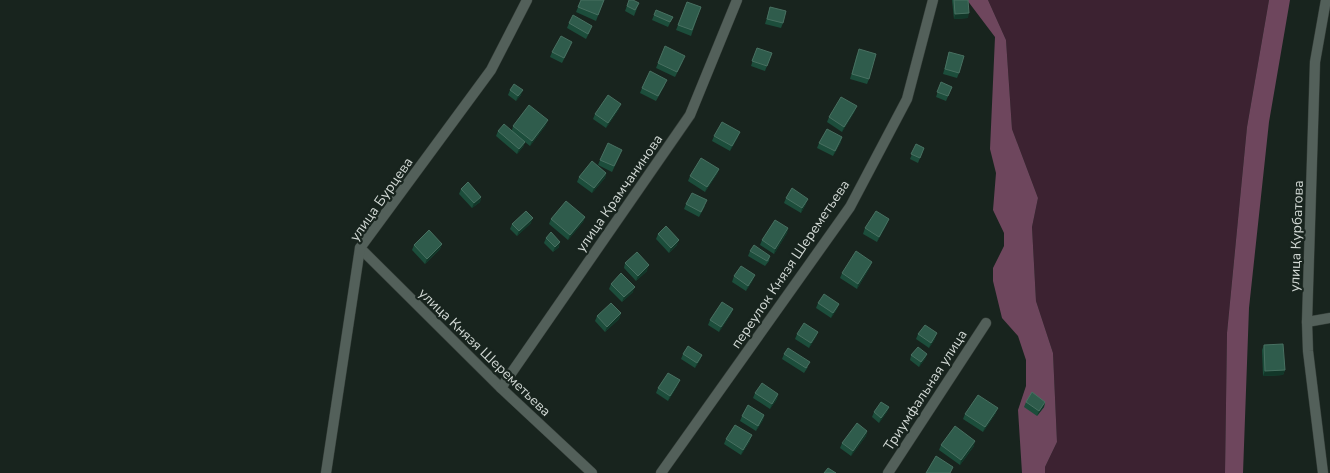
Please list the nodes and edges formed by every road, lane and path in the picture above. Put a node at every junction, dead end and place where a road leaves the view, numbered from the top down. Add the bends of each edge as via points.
1 (528, 0) edge
2 (737, 0) edge
3 (933, 0) edge
4 (1326, 0) edge
5 (360, 248) junction
6 (1330, 318) edge
7 (1307, 322) junction
8 (986, 323) dead end
9 (501, 388) junction
10 (326, 473) edge
11 (592, 473) edge
12 (661, 473) edge
13 (888, 473) edge
14 (1323, 473) edge

1 - 5 street, улица Бурцева via 491,70
2 - 9 street, улица Крамчанинова via 690,115
3 - 12 street, переулок Князя Шереметьева via 907,99 850,207
4 - 7 street, улица Курбатова via 1315,62
5 - 9 street, улица Князя Шереметьева
5 - 10 street, улица Бурцева
6 - 7 street
7 - 14 street, улица Курбатова
8 - 13 street, Триумфальная улица
9 - 11 street, улица Князя Шереметьева

